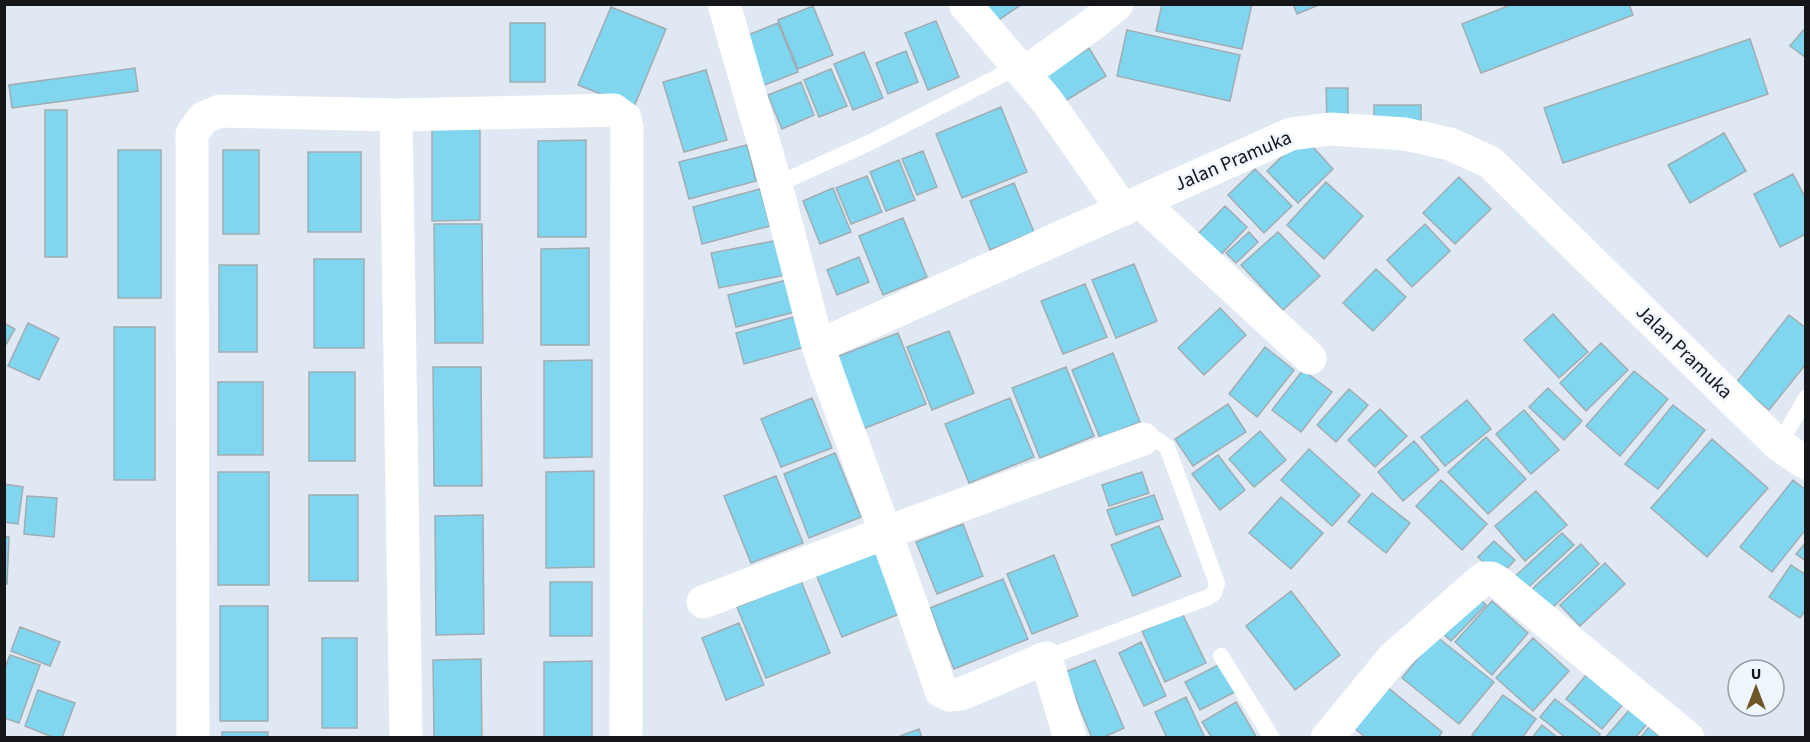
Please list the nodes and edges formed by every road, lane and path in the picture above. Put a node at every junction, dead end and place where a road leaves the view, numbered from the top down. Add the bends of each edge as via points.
1 (724, 4) edge
2 (965, 4) edge
3 (1117, 4) edge
4 (1020, 70) junction
5 (396, 115) junction
6 (776, 185) junction
7 (1132, 206) junction
8 (818, 346) junction
9 (1310, 358) dead end
10 (1806, 398) edge
11 (1143, 439) joint
12 (1792, 454) edge
13 (885, 533) junction
14 (703, 602) dead end
15 (1221, 656) dead end
16 (1046, 658) junction
17 (193, 738) edge
18 (405, 738) edge
19 (626, 738) edge
20 (1070, 738) edge
21 (1272, 738) edge
22 (1327, 738) edge
23 (1688, 738) edge

1 - 6 street
2 - 4 street
3 - 4 street via 1093,24
4 - 6 lane
4 - 7 street
5 - 17 street via 220,111 202,118 192,134
5 - 18 street
5 - 19 street via 614,110 625,118
6 - 8 street
7 - 8 street, Jalan Pramuka
7 - 9 street
7 - 12 street, Jalan Pramuka via 1291,134 1330,129 1405,134 1450,144 1490,162
8 - 13 street
10 - 12 lane
11 - 13 street
11 - 16 lane via 1156,439 1167,447 1217,583 1214,593
13 - 14 street
13 - 16 street via 941,691 961,694
15 - 21 lane
16 - 20 street
22 - 23 street via 1393,658 1484,578 1498,582

